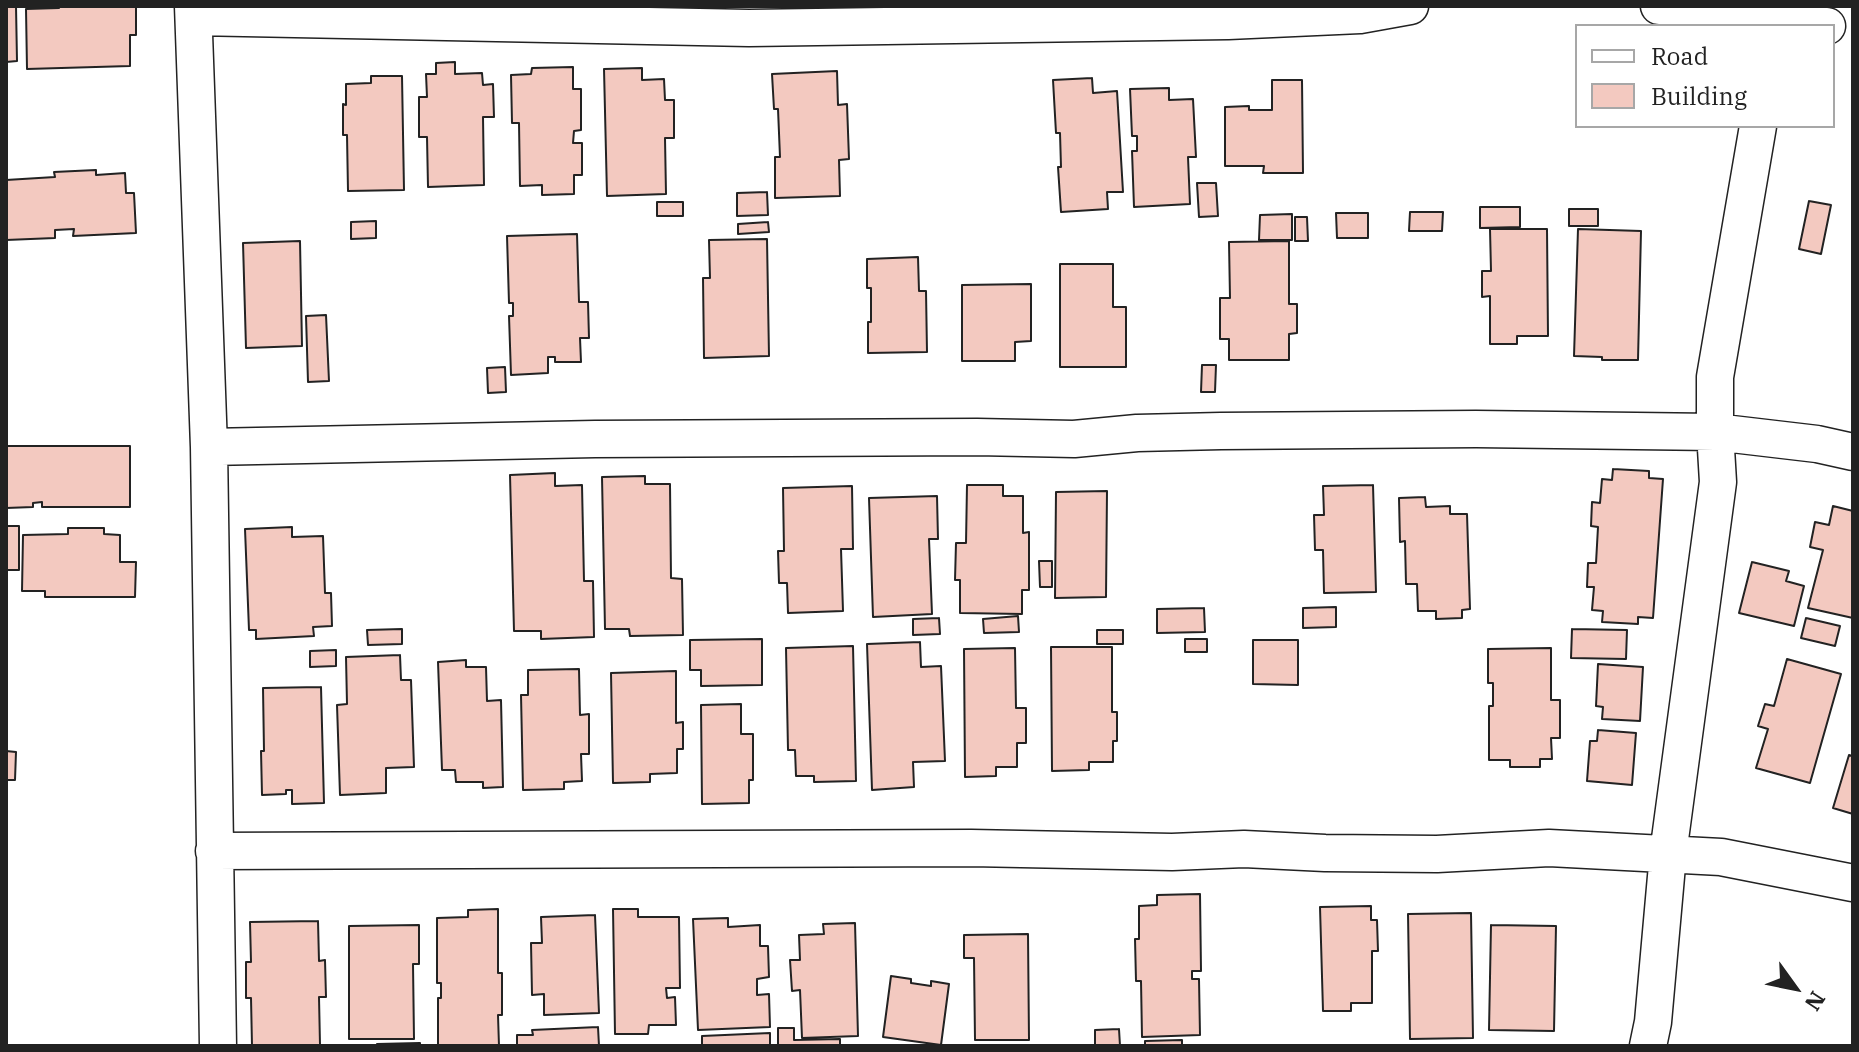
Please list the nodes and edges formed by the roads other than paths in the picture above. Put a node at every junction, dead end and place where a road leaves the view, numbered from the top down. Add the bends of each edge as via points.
1 (1410, 6) edge
2 (1659, 6) edge
3 (193, 11) edge
4 (1777, 18) edge
5 (1817, 24) edge
6 (1758, 128) edge
7 (1715, 432) junction
8 (209, 447) junction
9 (1853, 452) edge
10 (214, 851) junction
11 (1668, 854) junction
12 (1853, 883) edge
13 (218, 1046) edge
14 (1648, 1046) edge

1 - 3 street via 1360,15 1228,21 749,28
2 - 4 street
3 - 8 street
4 - 5 street
6 - 7 street via 1715,377
7 - 8 street via 1221,431 1074,439 611,438
7 - 9 street
7 - 11 street via 1718,482
8 - 10 street
10 - 11 street via 971,848 1437,854 1549,848
10 - 13 street
11 - 12 street via 1721,857
11 - 14 street

